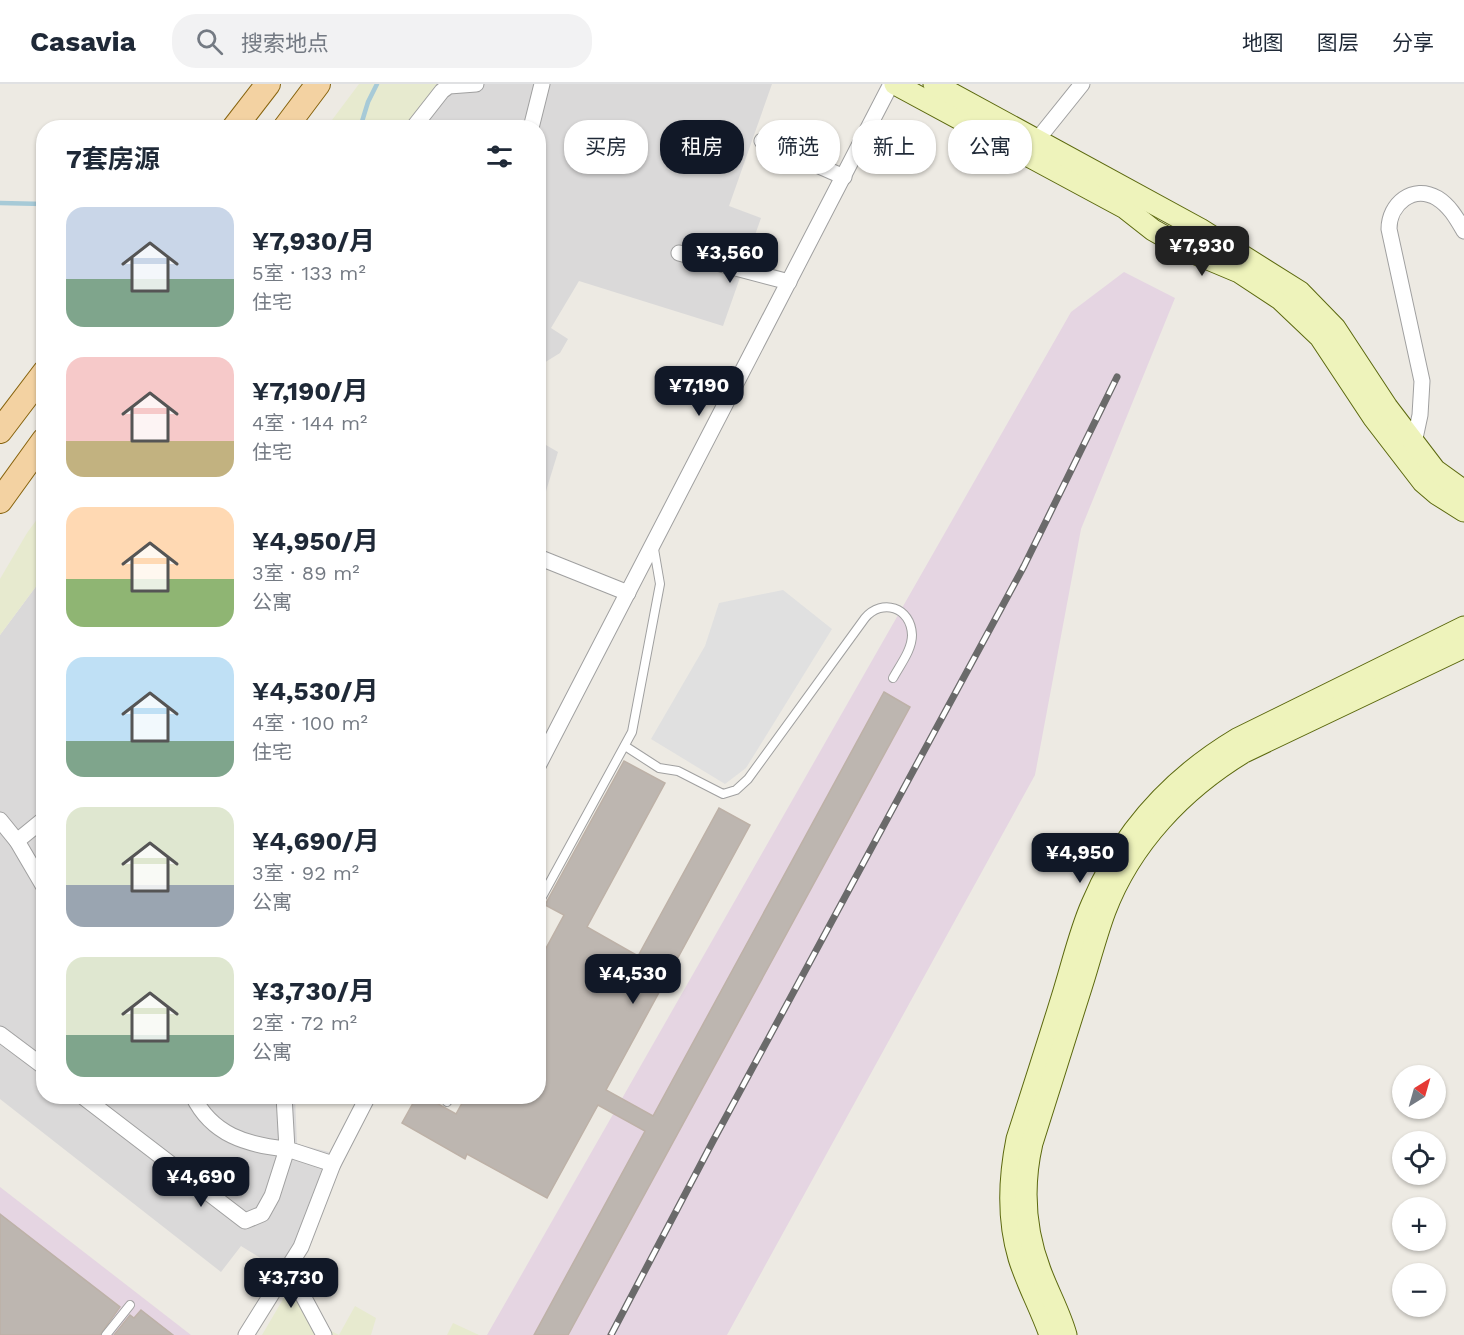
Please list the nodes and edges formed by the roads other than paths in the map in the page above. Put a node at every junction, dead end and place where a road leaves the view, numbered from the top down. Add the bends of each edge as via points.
1 (268, 84) edge
2 (318, 84) edge
3 (476, 84) edge
4 (542, 84) edge
5 (893, 84) edge
6 (934, 84) edge
7 (1082, 84) edge
8 (240, 120) edge
9 (291, 120) edge
10 (419, 120) edge
11 (533, 120) edge
12 (1037, 140) junction
13 (837, 174) edge
14 (844, 177) junction
15 (1464, 231) edge
16 (679, 253) dead end
17 (789, 282) junction
18 (36, 384) edge
19 (0, 431) edge
20 (1414, 443) junction
21 (36, 451) edge
22 (1464, 491) edge
23 (0, 501) edge
24 (1464, 511) edge
25 (653, 544) junction
26 (546, 560) edge
27 (628, 593) junction
28 (1464, 627) edge
29 (1464, 647) edge
30 (893, 678) dead end
31 (625, 746) junction
32 (546, 751) edge
33 (36, 822) edge
34 (6, 831) edge
35 (36, 875) edge
36 (546, 889) edge
37 (0, 1034) edge
38 (36, 1061) edge
39 (92, 1104) edge
40 (198, 1104) edge
41 (284, 1104) edge
42 (364, 1104) edge
43 (287, 1149) junction
44 (333, 1164) junction
45 (288, 1268) junction
46 (130, 1305) dead end
47 (106, 1335) edge
48 (246, 1335) edge
49 (324, 1335) edge
50 (1050, 1335) edge
51 (1065, 1335) edge

1 - 8 main road
2 - 9 main road
3 - 10 street via 449,86
4 - 11 street
5 - 14 street
5 - 24 street via 1125,208 1153,230 1239,272 1280,299 1320,337 1373,417 1423,482
6 - 12 street
7 - 12 street
12 - 20 street via 1200,229 1300,292 1335,328
13 - 14 street
14 - 17 street
15 - 20 street via 1450,209 1429,195 1407,196 1390,216 1389,229 1422,381
16 - 17 street
17 - 25 street
18 - 19 main road
20 - 22 street via 1435,471
21 - 23 main road
25 - 27 street
25 - 31 lane via 660,584 636,717
26 - 27 street
27 - 32 street
28 - 50 street via 1217,751 1180,779 1150,810 1112,864 1087,917 1017,1139 1011,1176 1011,1216 1019,1257
29 - 51 street via 1244,752 1175,804 1125,872 1102,922 1032,1143 1026,1178 1026,1215 1034,1253
30 - 31 lane via 909,647 911,628 900,611 880,607 865,618 736,790 723,794 678,771 659,768
31 - 36 lane
33 - 34 street
34 - 35 street
37 - 38 street
39 - 43 street via 245,1221 262,1214
40 - 43 street via 230,1137
41 - 43 street
42 - 44 street
43 - 44 street
44 - 45 street via 301,1247
45 - 48 street
45 - 49 street
46 - 47 lane

